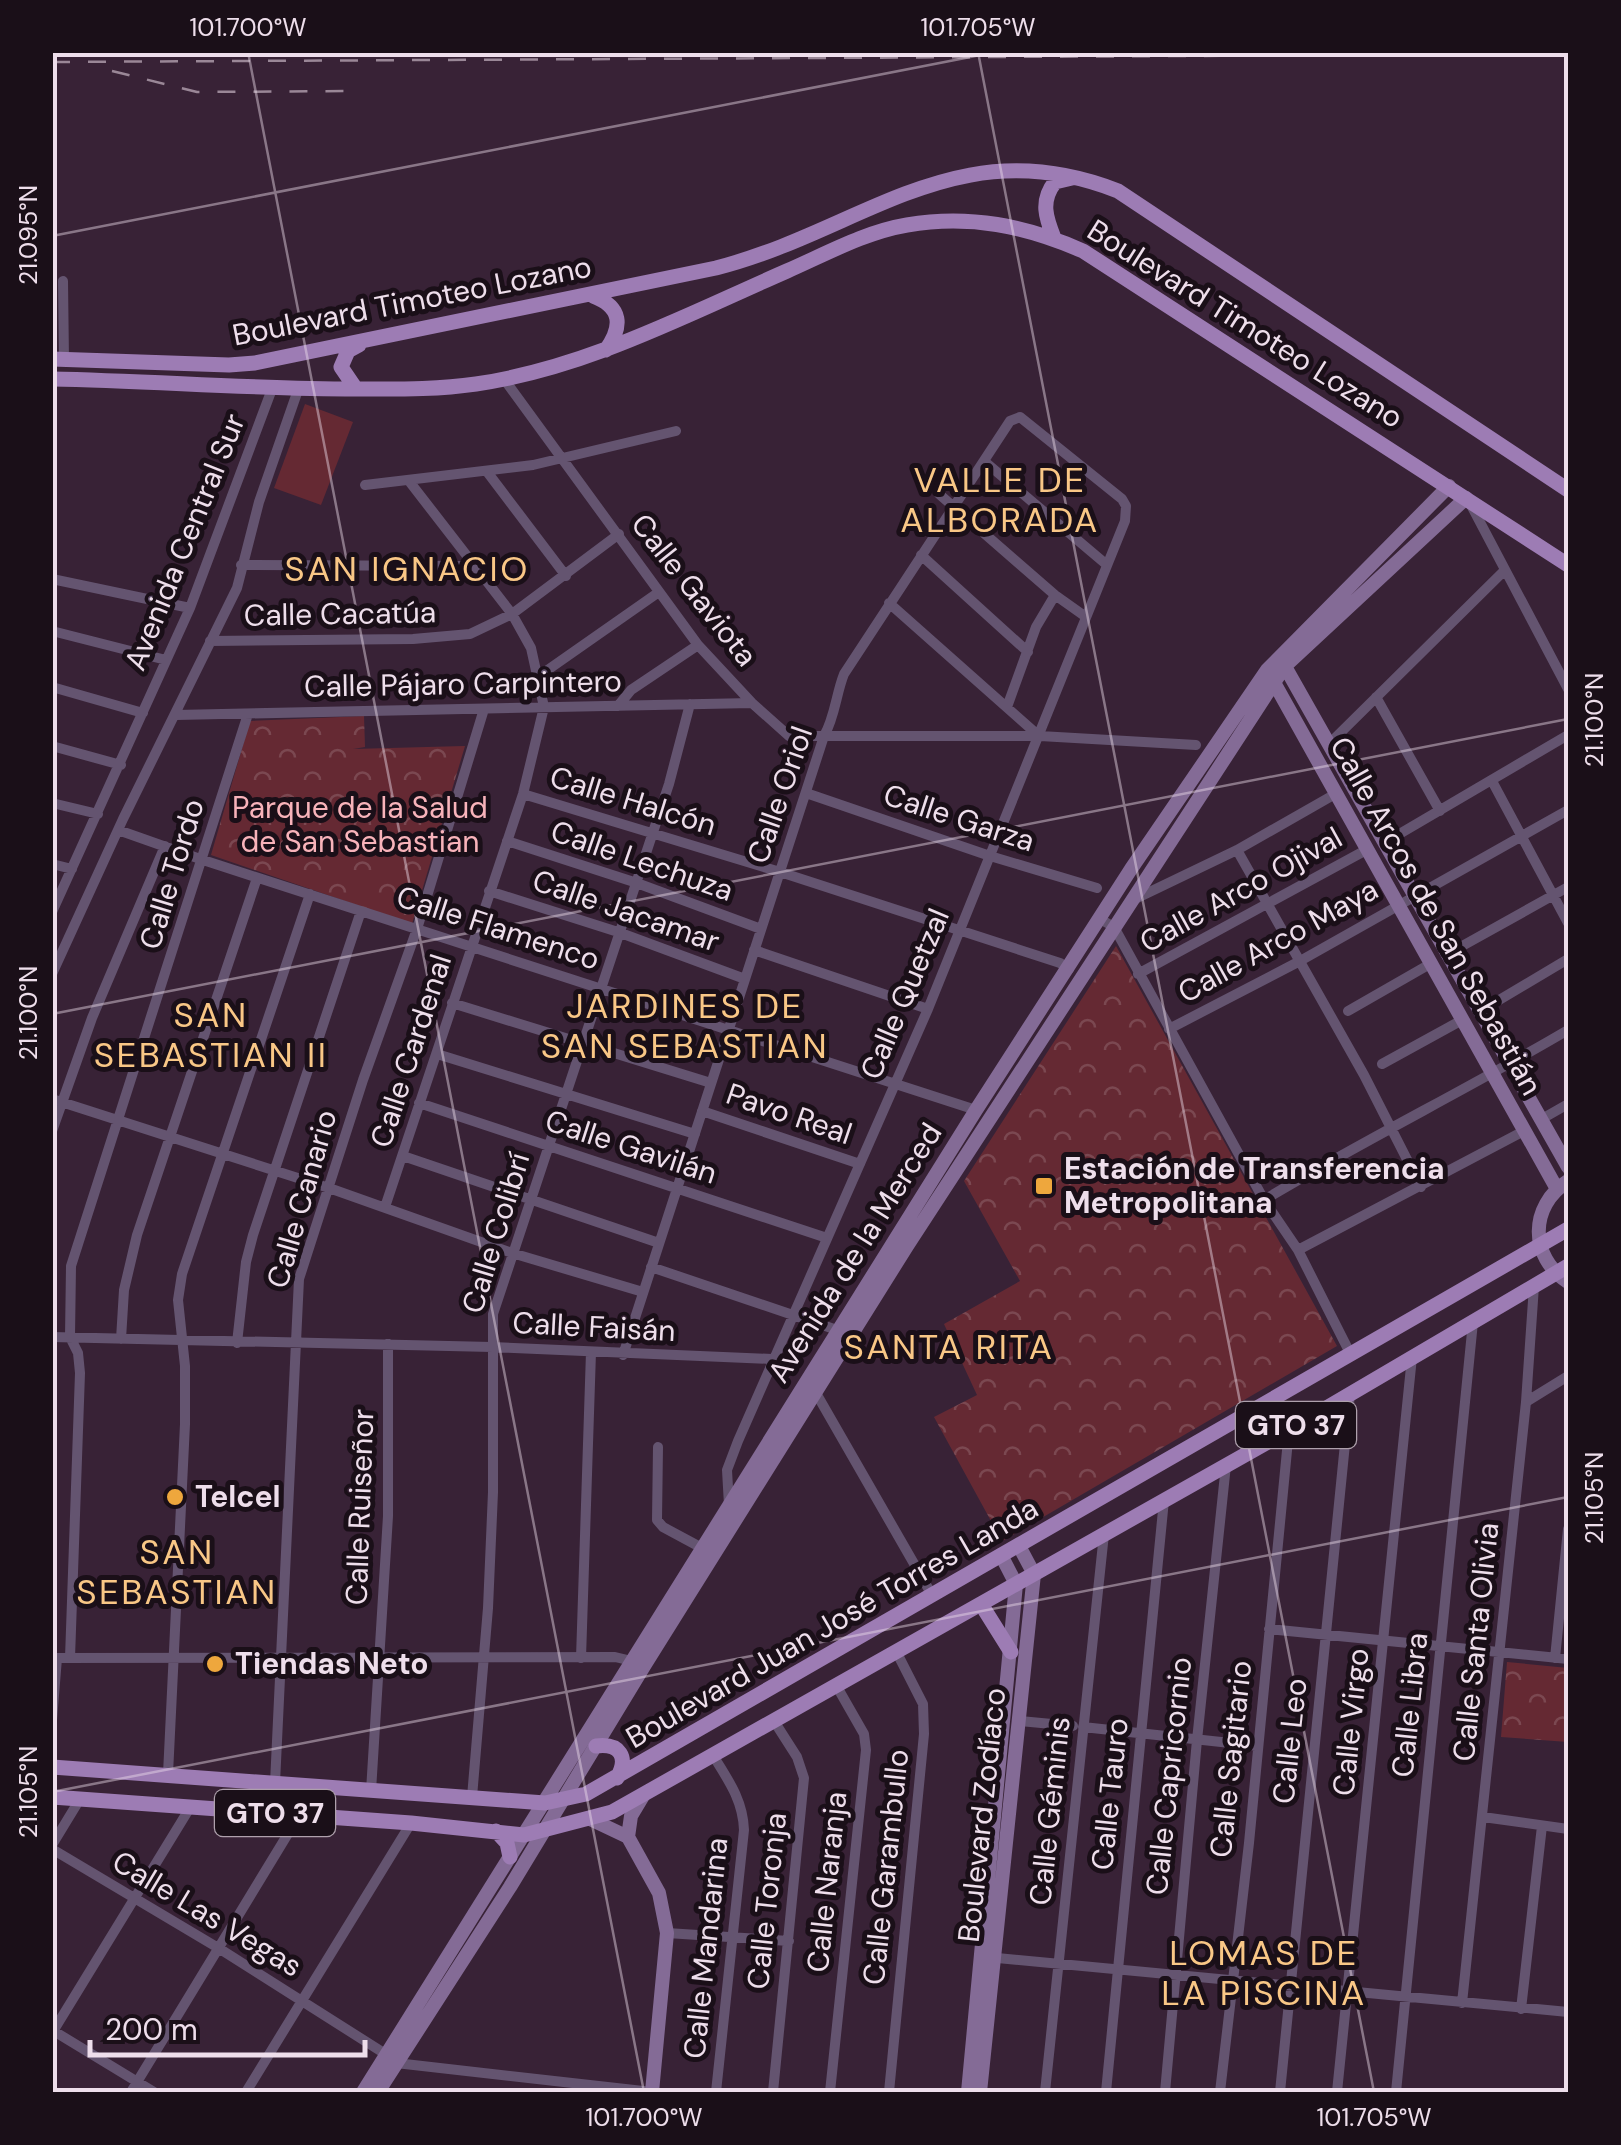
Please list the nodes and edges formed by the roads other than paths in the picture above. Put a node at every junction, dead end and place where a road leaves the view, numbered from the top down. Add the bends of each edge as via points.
1 (1091, 180) junction
2 (1054, 238) junction
3 (63, 281) dead end
4 (591, 295) junction
5 (377, 338) junction
6 (606, 350) junction
7 (58, 360) edge
8 (52, 379) edge
9 (504, 379) junction
10 (286, 389) junction
11 (356, 389) junction
12 (676, 431) dead end
13 (564, 458) junction
14 (984, 461) junction
15 (488, 473) junction
16 (410, 481) junction
17 (365, 485) dead end
18 (1449, 486) junction
19 (1568, 490) edge
20 (939, 494) dead end
21 (1122, 499) joint
22 (1467, 500) junction
23 (954, 507) junction
24 (619, 534) junction
25 (921, 556) junction
26 (1568, 564) edge
27 (241, 565) junction
28 (1107, 565) junction
29 (473, 566) junction
30 (1505, 570) junction
31 (566, 576) junction
32 (52, 579) edge
33 (660, 592) junction
34 (1055, 595) junction
35 (889, 603) junction
36 (190, 608) junction
37 (512, 614) junction
38 (1086, 618) junction
39 (52, 631) edge
40 (210, 641) junction
41 (698, 645) junction
42 (1028, 652) junction
43 (166, 660) junction
44 (1282, 660) junction
45 (540, 676) junction
46 (1270, 676) junction
47 (52, 687) edge
48 (1568, 690) edge
49 (1376, 698) junction
50 (752, 703) junction
51 (690, 704) junction
52 (618, 706) junction
53 (1007, 707) junction
54 (544, 708) junction
55 (484, 709) junction
56 (143, 714) junction
57 (248, 714) junction
58 (176, 715) junction
59 (1568, 735) edge
60 (824, 736) junction
61 (1040, 736) junction
62 (1330, 743) junction
63 (1196, 745) dead end
64 (52, 746) edge
65 (121, 765) junction
66 (1492, 782) junction
67 (1337, 792) junction
68 (806, 793) junction
69 (523, 794) junction
70 (52, 803) edge
71 (1568, 810) edge
72 (1440, 811) junction
73 (98, 814) junction
74 (118, 830) junction
75 (652, 832) junction
76 (1522, 837) junction
77 (507, 841) junction
78 (1384, 843) junction
79 (165, 846) junction
80 (1368, 849) junction
81 (1237, 850) junction
82 (990, 856) junction
83 (203, 860) junction
84 (52, 864) edge
85 (72, 869) junction
86 (780, 872) junction
87 (256, 878) junction
88 (634, 882) junction
89 (1568, 887) edge
90 (1097, 888) dead end
91 (489, 891) junction
92 (310, 894) junction
93 (1554, 895) junction
94 (1414, 896) junction
95 (1130, 901) junction
96 (1398, 904) junction
97 (1268, 906) junction
98 (361, 911) junction
99 (52, 912) edge
100 (1107, 923) junction
101 (1568, 923) edge
102 (417, 929) junction
103 (762, 929) junction
104 (618, 932) junction
105 (959, 932) junction
106 (471, 946) junction
107 (754, 950) junction
108 (1446, 955) junction
109 (1568, 959) edge
110 (1300, 960) junction
111 (1430, 964) junction
112 (1070, 970) junction
113 (52, 974) edge
114 (1138, 974) junction
115 (745, 979) junction
116 (600, 987) junction
117 (452, 1003) junction
118 (928, 1009) junction
119 (1348, 1011) dead end
120 (1478, 1012) junction
121 (1462, 1020) junction
122 (728, 1030) junction
123 (1169, 1030) junction
124 (1568, 1030) edge
125 (582, 1042) junction
126 (436, 1054) junction
127 (1382, 1064) dead end
128 (1508, 1066) junction
129 (1492, 1075) junction
130 (711, 1083) junction
131 (894, 1085) junction
132 (565, 1094) junction
133 (57, 1101) edge
134 (419, 1104) junction
135 (1568, 1104) edge
136 (702, 1110) junction
137 (976, 1110) junction
138 (1540, 1120) junction
139 (118, 1122) junction
140 (1392, 1130) junction
141 (52, 1131) edge
142 (1524, 1131) junction
143 (695, 1134) junction
144 (169, 1138) junction
145 (549, 1146) junction
146 (221, 1155) junction
147 (403, 1156) junction
148 (860, 1164) junction
149 (1568, 1167) edge
150 (274, 1171) junction
151 (1563, 1185) edge
152 (1421, 1187) junction
153 (329, 1188) junction
154 (677, 1188) junction
155 (532, 1199) junction
156 (1264, 1200) junction
157 (385, 1207) junction
158 (1568, 1229) edge
159 (827, 1238) junction
160 (659, 1243) junction
161 (1540, 1245) junction
162 (1298, 1250) junction
163 (512, 1253) junction
164 (651, 1267) junction
165 (1564, 1274) edge
166 (1534, 1286) junction
167 (643, 1292) junction
168 (794, 1315) junction
169 (1473, 1322) junction
170 (844, 1333) junction
171 (52, 1337) edge
172 (70, 1337) junction
173 (121, 1339) junction
174 (180, 1342) junction
175 (236, 1343) junction
176 (294, 1344) junction
177 (388, 1344) junction
178 (492, 1347) junction
179 (591, 1352) junction
180 (1350, 1353) junction
181 (623, 1355) junction
182 (1412, 1356) junction
183 (772, 1360) junction
184 (1568, 1376) edge
185 (816, 1394) junction
186 (1350, 1394) junction
187 (1526, 1402) junction
188 (1289, 1430) junction
189 (658, 1447) dead end
190 (1226, 1466) junction
191 (1164, 1500) junction
192 (730, 1506) junction
193 (1568, 1529) edge
194 (1104, 1534) junction
195 (1018, 1546) junction
196 (702, 1548) junction
197 (1001, 1555) junction
198 (1034, 1574) junction
199 (1016, 1584) junction
200 (932, 1595) junction
201 (981, 1604) junction
202 (1269, 1629) junction
203 (1326, 1634) junction
204 (1384, 1640) junction
205 (1441, 1646) junction
206 (896, 1652) junction
207 (1011, 1652) junction
208 (1499, 1652) junction
209 (282, 1657) junction
210 (55, 1658) edge
211 (70, 1658) junction
212 (174, 1658) junction
213 (379, 1658) junction
214 (482, 1658) junction
215 (581, 1658) junction
216 (1554, 1658) junction
217 (1568, 1659) edge
218 (637, 1663) junction
219 (836, 1684) junction
220 (52, 1720) edge
221 (774, 1721) junction
222 (1020, 1721) junction
223 (1078, 1727) junction
224 (1141, 1734) junction
225 (1196, 1740) junction
226 (596, 1746) junction
227 (1258, 1746) junction
228 (714, 1757) junction
229 (52, 1767) edge
230 (168, 1774) junction
231 (616, 1779) junction
232 (275, 1783) junction
233 (304, 1785) junction
234 (333, 1787) junction
235 (371, 1791) junction
236 (642, 1796) junction
237 (52, 1797) edge
238 (472, 1797) junction
239 (80, 1799) junction
240 (553, 1802) junction
241 (192, 1806) junction
242 (300, 1814) junction
243 (327, 1817) junction
244 (1483, 1817) junction
245 (590, 1819) junction
246 (412, 1823) junction
247 (1542, 1826) junction
248 (1568, 1829) edge
249 (496, 1830) junction
250 (544, 1831) junction
251 (524, 1835) junction
252 (628, 1837) junction
253 (52, 1847) edge
254 (510, 1857) junction
255 (135, 1899) junction
256 (667, 1933) junction
257 (733, 1936) junction
258 (789, 1941) junction
259 (220, 1948) junction
260 (988, 1958) junction
261 (1059, 1964) junction
262 (1116, 1970) junction
263 (1175, 1975) junction
264 (1232, 1980) junction
265 (1291, 1986) junction
266 (1348, 1993) junction
267 (1406, 1999) junction
268 (302, 2000) junction
269 (1462, 2003) junction
270 (1520, 2009) junction
271 (1568, 2012) edge
272 (53, 2032) edge
273 (391, 2060) junction
274 (134, 2087) edge
275 (154, 2092) edge
276 (246, 2092) edge
277 (363, 2092) edge
278 (378, 2092) edge
279 (652, 2092) edge
280 (716, 2092) edge
281 (772, 2092) edge
282 (830, 2092) edge
283 (888, 2092) edge
284 (968, 2092) edge
285 (980, 2092) edge
286 (1045, 2092) edge
287 (1106, 2092) edge
288 (1165, 2092) edge
289 (1220, 2092) edge
290 (1280, 2092) edge
291 (1338, 2092) edge
292 (1396, 2092) edge

1 - 2 main road via 1063,180 1050,189 1045,212
1 - 4 main road, Boulevard Timoteo Lozano via 1036,170 948,179 740,262
1 - 19 main road, Boulevard Timoteo Lozano via 1118,190
2 - 6 main road, Boulevard Timoteo Lozano via 970,220 880,231
2 - 18 main road, Boulevard Timoteo Lozano via 1083,250
3 - 7 street
4 - 5 main road, Boulevard Timoteo Lozano
4 - 6 main road via 606,301 618,318
5 - 7 main road, Boulevard Timoteo Lozano via 230,365
5 - 11 main road via 342,357
6 - 9 main road, Boulevard Timoteo Lozano
8 - 10 main road, Boulevard Timoteo Lozano
9 - 11 main road, Boulevard Timoteo Lozano via 437,389
9 - 13 street, Calle Gaviota
10 - 11 main road, Boulevard Timoteo Lozano
10 - 27 street
10 - 36 street, Avenida Central Sur
12 - 13 street
13 - 15 street
13 - 24 street, Calle Gaviota
14 - 21 street, Calle Oriol via 1012,418 1020,417
14 - 23 street, Calle Oriol
14 - 28 street
15 - 16 street
15 - 31 street
16 - 17 street
16 - 29 street, Calle Cardenal
18 - 22 main road, Boulevard Timoteo Lozano
18 - 44 street, Avenida de la Merced
20 - 23 street
21 - 28 street, Calle Quetzal via 1124,522
22 - 26 main road, Boulevard Timoteo Lozano
22 - 30 street
22 - 44 street, Avenida de la Merced
23 - 25 street, Calle Oriol
23 - 34 street
24 - 31 street, Calle Cacatúa
24 - 33 street, Calle Gaviota
25 - 35 street, Calle Oriol
25 - 42 street
27 - 29 street
27 - 40 street
28 - 38 street, Calle Quetzal
29 - 37 street, Calle Cardenal
30 - 48 street
30 - 49 street
31 - 37 street, Calle Cacatúa
32 - 36 street
33 - 41 street, Calle Gaviota
33 - 45 street
34 - 38 street
34 - 42 street
35 - 53 street
35 - 60 street, Calle Oriol via 844,674
36 - 43 street, Avenida Central Sur
37 - 40 street, Calle Cacatúa via 452,637
37 - 45 street, Calle Cardenal
38 - 61 street, Calle Quetzal
39 - 43 street
40 - 58 street
41 - 50 street, Calle Gaviota
41 - 52 street
42 - 53 street
43 - 56 street, Avenida Central Sur
44 - 46 street, Avenida de la Merced
44 - 62 street, Calle Arcos de San Sebastián
45 - 54 street, Calle Cardenal
46 - 67 street, Calle Arcos de San Sebastián
46 - 95 street, Avenida de la Merced
46 - 100 street, Avenida de la Merced
47 - 56 street
49 - 62 street
49 - 72 street
50 - 51 street, Calle Pájaro Carpintero
50 - 60 street, Calle Gaviota via 789,736
51 - 52 street, Calle Pájaro Carpintero
51 - 75 street, Calle Colibrí
52 - 54 street, Calle Pájaro Carpintero
53 - 61 street
54 - 55 street, Calle Pájaro Carpintero
54 - 69 street, Calle Cardenal
55 - 57 street, Calle Pájaro Carpintero
55 - 102 street, Calle Canario
56 - 65 street, Avenida Central Sur
57 - 58 street, Calle Pájaro Carpintero
57 - 83 street, Calle Tordo
58 - 74 street
59 - 66 street, Calle Arco Ojival
60 - 61 street, Calle Gaviota
60 - 68 street, Calle Oriol
61 - 63 street, Calle Gaviota
61 - 82 street, Calle Quetzal
62 - 78 street, Calle Arcos de San Sebastián
64 - 65 street
65 - 73 street, Avenida Central Sur
66 - 72 street, Calle Arco Ojival
66 - 76 street
67 - 80 street, Calle Arcos de San Sebastián
67 - 81 street
68 - 82 street, Calle Garza
68 - 86 street, Calle Oriol
69 - 75 street, Calle Halcón
69 - 77 street, Calle Cardenal
70 - 73 street
71 - 76 street, Calle Arco Maya
72 - 78 street, Calle Arco Ojival
73 - 85 street, Avenida Central Sur
74 - 79 street, Calle Flamenco
74 - 113 street
75 - 86 street, Calle Halcón
75 - 88 street, Calle Colibrí
76 - 93 street
76 - 94 street, Calle Arco Maya
77 - 88 street, Calle Lechuza
77 - 91 street, Calle Cardenal
78 - 94 street, Calle Arcos de San Sebastián
79 - 83 street, Calle Flamenco
79 - 133 street
80 - 96 street, Calle Arcos de San Sebastián
80 - 97 street, Calle Arco Ojival
81 - 95 street
81 - 97 street
82 - 90 street, Calle Garza
82 - 105 street, Calle Quetzal
83 - 87 street, Calle Flamenco
83 - 139 street, Calle Tordo
84 - 85 street
85 - 99 street, Avenida Central Sur
86 - 103 street, Calle Oriol
86 - 105 street, Calle Halcón
87 - 92 street, Calle Flamenco
87 - 144 street
88 - 103 street, Calle Lechuza
88 - 104 street, Calle Colibrí
89 - 93 street
91 - 104 street, Calle Jacamar
91 - 106 street, Calle Cardenal
92 - 98 street, Calle Flamenco
92 - 146 street
93 - 101 street
93 - 108 street
94 - 96 street, Calle Arco Maya
94 - 108 street, Calle Arcos de San Sebastián
95 - 100 street, Avenida de la Merced
96 - 110 street, Calle Arco Maya
96 - 111 street, Calle Arcos de San Sebastián
97 - 110 street
97 - 114 street, Calle Arco Ojival
98 - 102 street, Calle Flamenco
98 - 150 street
100 - 112 street, Avenida de la Merced
100 - 114 street
100 - 170 street, Avenida de la Merced
102 - 106 street, Calle Flamenco
102 - 153 street, Calle Canario
103 - 107 street, Calle Oriol
104 - 115 street, Calle Jacamar
104 - 116 street, Calle Colibrí
105 - 112 street, Calle Halcón
105 - 118 street, Calle Quetzal
106 - 116 street, Calle Flamenco
106 - 117 street, Calle Cardenal
107 - 115 street, Calle Oriol
107 - 118 street
108 - 120 street, Calle Arcos de San Sebastián
109 - 120 street
110 - 123 street, Calle Arco Maya
110 - 140 street
111 - 119 street
111 - 121 street, Calle Arcos de San Sebastián
112 - 137 street, Avenida de la Merced
114 - 123 street
115 - 122 street, Calle Oriol
116 - 122 street, Calle Flamenco
116 - 125 street, Calle Colibrí
117 - 125 street
117 - 126 street, Calle Cardenal
118 - 131 street, Calle Quetzal
120 - 128 street, Calle Arcos de San Sebastián
121 - 127 street
121 - 129 street, Calle Arcos de San Sebastián
122 - 130 street, Calle Oriol
122 - 131 street, Calle Flamenco
123 - 156 street
124 - 128 street
125 - 130 street
125 - 132 street, Calle Colibrí
126 - 132 street
126 - 134 street, Calle Cardenal
128 - 129 street
128 - 138 street, Calle Arcos de San Sebastián
129 - 140 street
129 - 142 street, Calle Arcos de San Sebastián
130 - 136 street, Calle Oriol
131 - 137 street, Calle Flamenco
131 - 148 street, Calle Quetzal
132 - 143 street
132 - 145 street, Calle Colibrí
133 - 139 street
133 - 141 street
134 - 145 street, Calle Gavilán
134 - 147 street, Calle Cardenal
135 - 138 street
136 - 143 street, Calle Oriol
136 - 148 street, Pavo Real
137 - 170 street, Avenida de la Merced
138 - 149 street, Calle Arcos de San Sebastián
139 - 144 street
139 - 172 street, Calle Tordo via 72,1266
140 - 152 street
140 - 156 street
142 - 151 street, Calle Arcos de San Sebastián
142 - 152 street
143 - 154 street, Calle Oriol
144 - 146 street
144 - 173 street via 128,1265
145 - 154 street, Calle Gavilán
145 - 155 street, Calle Colibrí
146 - 150 street
146 - 174 street via 182,1274
147 - 155 street
147 - 157 street, Calle Cardenal
148 - 159 street, Calle Quetzal
150 - 153 street
150 - 175 street via 246,1262
151 - 161 street, Calle Arcos de San Sebastián via 1540,1214
152 - 162 street
153 - 157 street
153 - 176 street, Calle Canario via 299,1279
154 - 159 street, Calle Gavilán
154 - 160 street, Calle Oriol
155 - 160 street
155 - 163 street, Calle Colibrí
156 - 162 street
157 - 163 street
158 - 161 main road, Boulevard Juan José Torres Landa / GTO 37
159 - 168 street, Calle Quetzal
160 - 164 street, Calle Oriol
161 - 165 street
161 - 180 main road, Boulevard Juan José Torres Landa / GTO 37
162 - 180 street
163 - 167 street
163 - 178 street, Calle Colibrí via 493,1314
164 - 167 street, Calle Oriol
164 - 168 street
165 - 166 main road, Boulevard Juan José Torres Landa / GTO 37
166 - 169 main road, Boulevard Juan José Torres Landa / GTO 37
166 - 187 street, Calle Santa Olivia
167 - 181 street, Calle Oriol
168 - 170 street
168 - 183 street, Calle Quetzal
169 - 182 main road, Boulevard Juan José Torres Landa / GTO 37
169 - 205 street, Calle Libra
170 - 185 street, Avenida de la Merced
170 - 192 street, Avenida de la Merced
171 - 172 street, Calle Faisán
172 - 173 street, Calle Faisán
172 - 211 street, Calle Tordo via 80,1373
173 - 174 street, Calle Faisán
174 - 175 street, Calle Faisán
174 - 212 street via 185,1424
175 - 176 street, Calle Faisán
176 - 177 street, Calle Faisán
176 - 209 street, Calle Canario
177 - 178 street, Calle Faisán
177 - 213 street, Calle Ruiseñor
178 - 179 street, Calle Faisán
178 - 214 street, Calle Colibrí
179 - 181 street, Calle Faisán
179 - 215 street
180 - 195 main road, Boulevard Juan José Torres Landa / GTO 37
181 - 183 street, Calle Faisán
182 - 186 main road, Boulevard Juan José Torres Landa / GTO 37
182 - 204 street, Calle Virgo
183 - 192 street, Calle Quetzal via 727,1470
184 - 187 street
185 - 200 street
185 - 218 street, Avenida de la Merced
186 - 188 main road, Boulevard Juan José Torres Landa / GTO 37
186 - 203 street, Calle Leo
187 - 208 street, Calle Santa Olivia
188 - 190 main road, Boulevard Juan José Torres Landa / GTO 37
188 - 202 street, Calle Sagitario
189 - 196 street via 657,1520
190 - 191 main road, Boulevard Juan José Torres Landa / GTO 37
190 - 225 street, Calle Capricornio
191 - 194 main road, Boulevard Juan José Torres Landa / GTO 37
191 - 224 street, Calle Tauro
192 - 196 street, Avenida de la Merced
193 - 216 street
194 - 198 main road, Boulevard Juan José Torres Landa / GTO 37
194 - 223 street, Calle Géminis
195 - 197 main road, Boulevard Juan José Torres Landa / GTO 37
195 - 198 street
196 - 218 street, Avenida de la Merced
197 - 199 street
197 - 200 main road, Boulevard Juan José Torres Landa / GTO 37
198 - 199 main road, Boulevard Juan José Torres Landa / GTO 37
198 - 222 street, Boulevard Zodíaco
199 - 201 main road, Boulevard Juan José Torres Landa / GTO 37
199 - 207 street, Boulevard Zodíaco
200 - 231 main road, Boulevard Juan José Torres Landa / GTO 37
201 - 206 main road, Boulevard Juan José Torres Landa / GTO 37
201 - 207 main road
202 - 203 street
202 - 227 street, Calle Sagitario
203 - 204 street
203 - 265 street, Calle Leo
204 - 205 street
204 - 266 street, Calle Virgo
205 - 208 street
205 - 267 street, Calle Libra
206 - 219 main road, Boulevard Juan José Torres Landa / GTO 37
206 - 283 street, Calle Garambullo via 923,1704 924,1734
207 - 260 street, Boulevard Zodíaco
208 - 216 street
208 - 244 street, Calle Santa Olivia
209 - 212 street
209 - 213 street
209 - 232 street, Calle Canario
210 - 211 street
210 - 220 street
211 - 212 street
212 - 230 street
213 - 214 street
213 - 235 street, Calle Ruiseñor
214 - 215 street
214 - 238 street, Calle Colibrí
215 - 218 street
216 - 217 street
218 - 226 street, Avenida de la Merced
218 - 240 street, Avenida de la Merced
219 - 221 main road, Boulevard Juan José Torres Landa / GTO 37
219 - 282 street, Calle Naranja via 866,1750
221 - 228 main road, Boulevard Juan José Torres Landa / GTO 37
221 - 258 street, Calle Toronja via 804,1778
222 - 223 street
222 - 260 street, Boulevard Zodíaco
223 - 224 street
223 - 261 street, Calle Géminis
224 - 225 street
224 - 262 street, Calle Tauro
225 - 227 street
225 - 263 street, Calle Capricornio
226 - 231 main road via 620,1750
226 - 240 street, Avenida de la Merced
227 - 264 street, Calle Sagitario
228 - 236 main road, Boulevard Juan José Torres Landa / GTO 37
228 - 257 street, Calle Mandarina via 743,1814
229 - 230 main road, Boulevard Juan José Torres Landa / GTO 37
230 - 232 main road, Boulevard Juan José Torres Landa / GTO 37
231 - 240 main road, Boulevard Juan José Torres Landa / GTO 37
232 - 233 main road, Boulevard Juan José Torres Landa / GTO 37
233 - 234 main road, Boulevard Juan José Torres Landa / GTO 37
233 - 242 main road
234 - 235 main road, Boulevard Juan José Torres Landa / GTO 37
234 - 243 main road
235 - 238 main road, Boulevard Juan José Torres Landa / GTO 37
236 - 245 main road, Boulevard Juan José Torres Landa / GTO 37
236 - 252 street
237 - 239 main road, Boulevard Juan José Torres Landa / GTO 37
238 - 240 main road, Boulevard Juan José Torres Landa / GTO 37
239 - 241 main road, Boulevard Juan José Torres Landa / GTO 37
239 - 253 street
240 - 250 street, Avenida de la Merced
240 - 251 street, Avenida de la Merced
241 - 242 main road, Boulevard Juan José Torres Landa / GTO 37
241 - 255 street
242 - 243 main road, Boulevard Juan José Torres Landa / GTO 37
242 - 259 street
243 - 246 main road, Boulevard Juan José Torres Landa / GTO 37
244 - 247 street
244 - 269 street, Calle Santa Olivia
245 - 250 main road, Boulevard Juan José Torres Landa / GTO 37
245 - 252 street
246 - 249 main road, Boulevard Juan José Torres Landa / GTO 37
246 - 268 street
247 - 248 street
247 - 270 street
249 - 251 main road, Boulevard Juan José Torres Landa / GTO 37
249 - 254 main road
250 - 251 main road, Boulevard Juan José Torres Landa / GTO 37
250 - 273 street, Avenida de la Merced
251 - 254 street, Avenida de la Merced
252 - 256 street via 659,1893
253 - 255 street, Calle Las Vegas
254 - 273 street, Avenida de la Merced
255 - 259 street, Calle Las Vegas
255 - 272 street
256 - 257 street
256 - 279 street
257 - 258 street
257 - 280 street, Calle Mandarina
258 - 281 street, Calle Toronja
259 - 268 street, Calle Las Vegas
259 - 274 street
260 - 261 street
260 - 284 street, Boulevard Zodíaco
260 - 285 street, Boulevard Zodíaco
261 - 262 street
261 - 286 street, Calle Géminis
262 - 263 street
262 - 287 street, Calle Tauro
263 - 264 street
263 - 288 street, Calle Capricornio
264 - 265 street
264 - 289 street, Calle Sagitario
265 - 266 street
265 - 290 street, Calle Leo
266 - 267 street
266 - 291 street, Calle Virgo
267 - 269 street
267 - 292 street, Calle Libra
268 - 273 street, Calle Las Vegas
268 - 276 street
269 - 270 street
270 - 271 street
272 - 274 street
273 - 277 street, Avenida de la Merced
273 - 278 street, Avenida de la Merced
273 - 279 street
274 - 275 street

